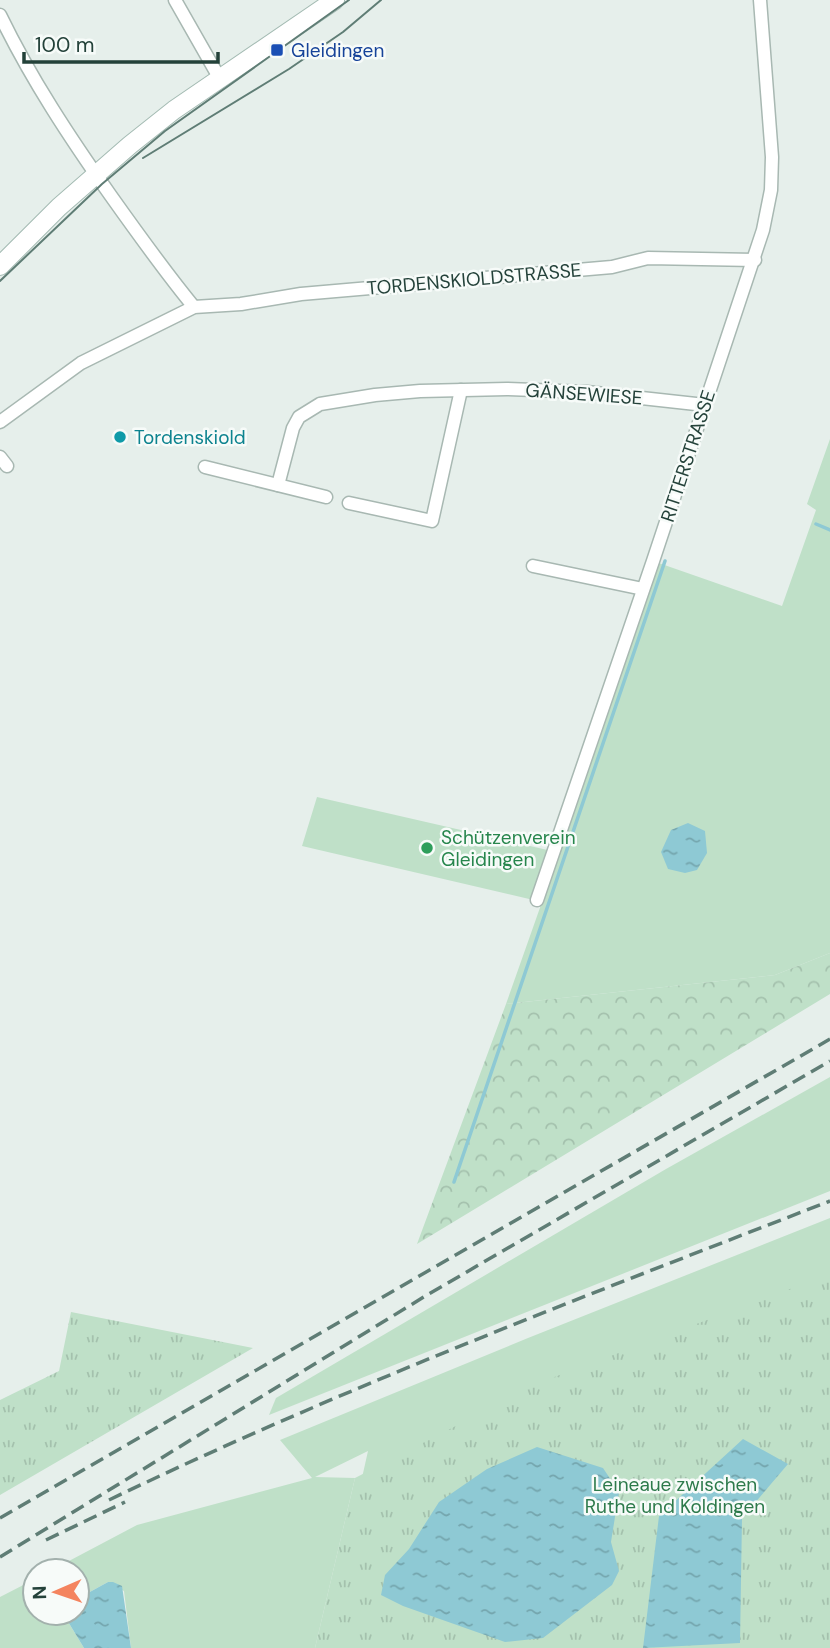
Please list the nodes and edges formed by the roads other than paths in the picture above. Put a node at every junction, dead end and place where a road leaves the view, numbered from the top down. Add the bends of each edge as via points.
1 (175, 0) edge
2 (335, 0) edge
3 (760, 0) edge
4 (0, 15) edge
5 (7, 43) edge
6 (220, 79) junction
7 (94, 174) junction
8 (755, 260) junction
9 (0, 265) edge
10 (194, 307) junction
11 (461, 390) junction
12 (705, 405) junction
13 (0, 422) edge
14 (205, 467) dead end
15 (278, 485) junction
16 (326, 497) dead end
17 (349, 503) dead end
18 (533, 566) dead end
19 (643, 589) junction
20 (537, 900) dead end

1 - 6 street
2 - 6 street
3 - 8 street, RITTERSTRASSE via 772,157 771,190
4 - 5 street
5 - 7 street
6 - 7 street
7 - 9 street
7 - 10 street
8 - 10 street, TORDENSKIOLDSTRASSE via 648,258 612,267
8 - 12 street, RITTERSTRASSE
10 - 13 street, TORDENSKIOLDSTRASSE via 81,363
11 - 12 street, GÄNSEWIESE via 587,392
11 - 15 street, GÄNSEWIESE via 375,395 320,404 299,417 293,428
11 - 17 street via 432,521
12 - 19 street, RITTERSTRASSE
14 - 15 street
15 - 16 street
18 - 19 street
19 - 20 street, RITTERSTRASSE

